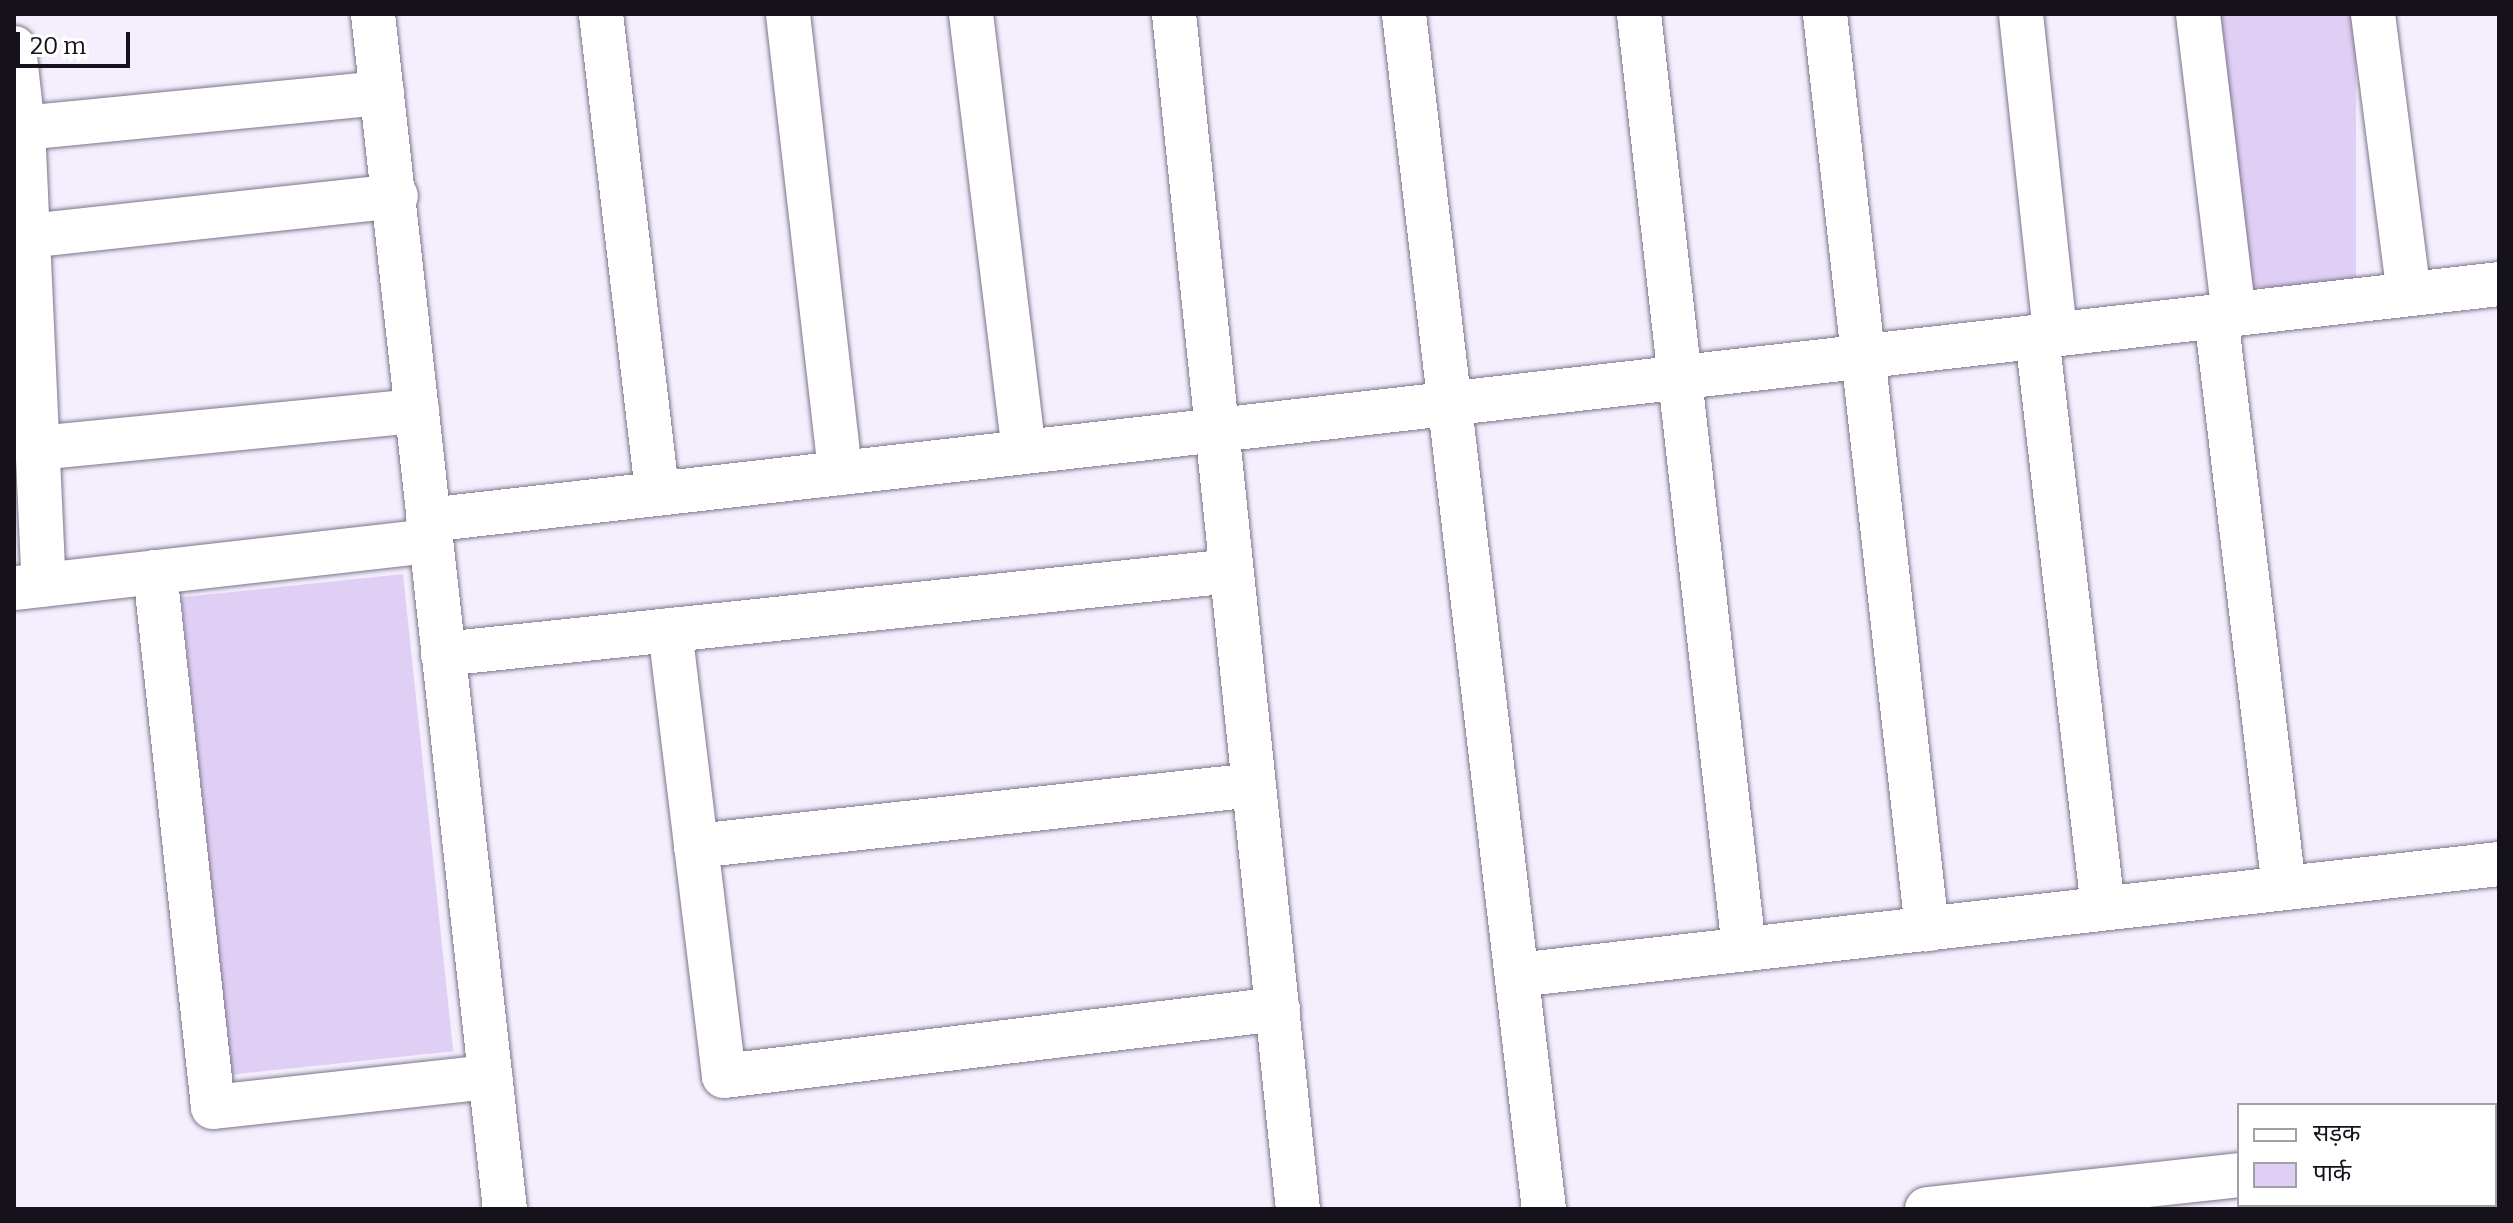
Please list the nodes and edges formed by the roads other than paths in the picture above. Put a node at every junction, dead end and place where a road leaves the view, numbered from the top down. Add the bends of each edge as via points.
1 (373, 14) edge
2 (601, 14) edge
3 (788, 14) edge
4 (971, 14) edge
5 (1174, 14) edge
6 (1404, 14) edge
7 (1639, 14) edge
8 (1825, 14) edge
9 (2021, 14) edge
10 (2198, 14) edge
11 (2373, 14) edge
12 (14, 48) edge
13 (382, 93) junction
14 (23, 128) junction
15 (396, 196) junction
16 (28, 236) junction
17 (2499, 284) edge
18 (2409, 294) junction
19 (2225, 315) junction
20 (2046, 335) junction
21 (1863, 355) junction
22 (1679, 376) junction
23 (1450, 402) junction
24 (417, 411) junction
25 (1217, 430) junction
26 (38, 448) junction
27 (1024, 451) junction
28 (840, 473) junction
29 (657, 494) junction
30 (429, 530) junction
31 (1232, 571) junction
32 (155, 572) junction
33 (29, 587) edge
34 (670, 630) junction
35 (443, 654) junction
36 (1254, 785) junction
37 (696, 846) junction
38 (2499, 864) edge
39 (2284, 888) junction
40 (2103, 908) junction
41 (1927, 929) junction
42 (1744, 949) junction
43 (1517, 975) junction
44 (1278, 1009) junction
45 (490, 1077) junction
46 (2237, 1175) edge
47 (2121, 1198) edge
48 (505, 1209) edge
49 (1298, 1209) edge
50 (1544, 1209) edge
51 (1927, 1209) edge

1 - 13 street
2 - 29 street
3 - 28 street
4 - 27 street
5 - 25 street
6 - 23 street
7 - 22 street
8 - 21 street
9 - 20 street
10 - 19 street
11 - 18 street
12 - 14 street
13 - 14 street
13 - 15 street
14 - 16 street
15 - 16 street
15 - 24 street
16 - 26 street
17 - 18 street
18 - 19 street
19 - 20 street
19 - 39 street
20 - 21 street
20 - 40 street
21 - 22 street
21 - 41 street
22 - 23 street
22 - 42 street
23 - 25 street
23 - 43 street
24 - 26 street
24 - 30 street
25 - 27 street
25 - 31 street
26 - 33 street
27 - 28 street
28 - 29 street
29 - 30 street
30 - 32 street
30 - 35 street
31 - 34 street
31 - 36 street
32 - 33 street
32 - 45 street via 213,1107
34 - 35 street
34 - 37 street
35 - 45 street
36 - 37 street
36 - 44 street
37 - 44 street via 724,1076
38 - 39 street
39 - 40 street
40 - 41 street
41 - 42 street
42 - 43 street
43 - 50 street
44 - 49 street
45 - 48 street
46 - 47 street
47 - 51 street

